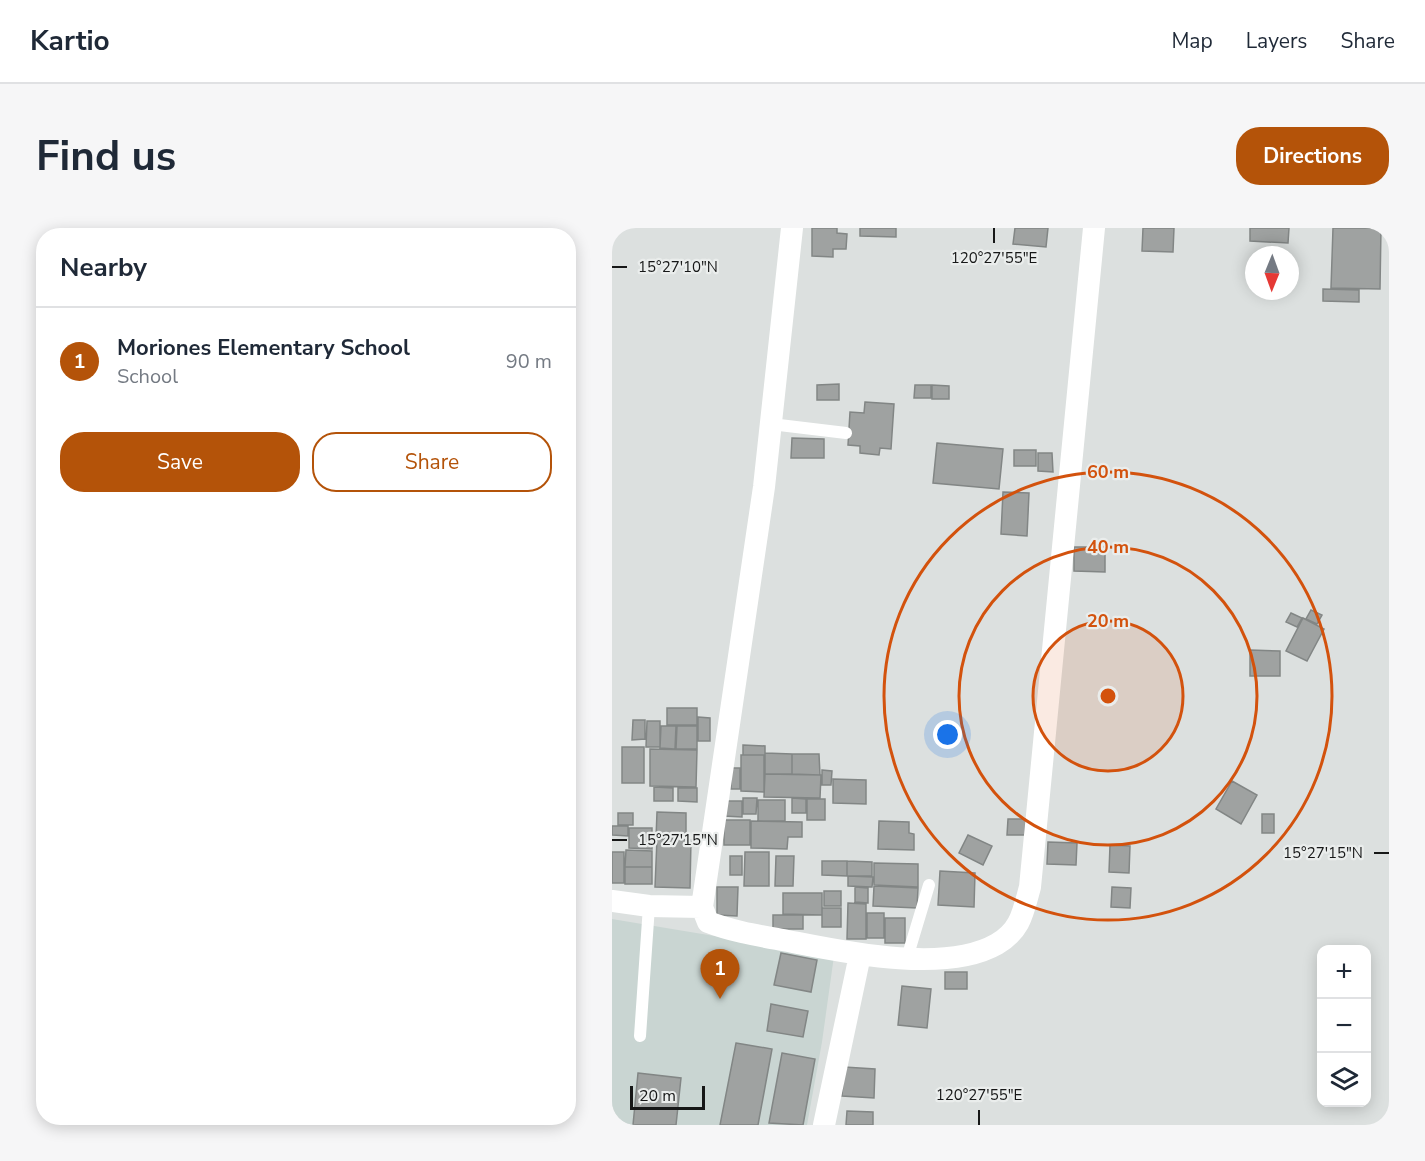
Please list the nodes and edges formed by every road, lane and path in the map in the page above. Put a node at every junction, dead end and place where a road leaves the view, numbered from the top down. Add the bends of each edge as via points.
1 (792, 228) edge
2 (1094, 228) edge
3 (771, 424) junction
4 (846, 433) dead end
5 (929, 885) dead end
6 (612, 901) edge
7 (649, 906) junction
8 (702, 907) junction
9 (860, 955) junction
10 (907, 958) junction
11 (640, 1036) dead end
12 (824, 1125) edge

1 - 3 street
2 - 10 street via 1030,887 1019,926 997,944 969,955
3 - 4 lane
3 - 8 street
5 - 10 lane
6 - 7 street
7 - 8 street
7 - 11 lane
8 - 9 street via 708,922 729,930
9 - 10 street
9 - 12 street

